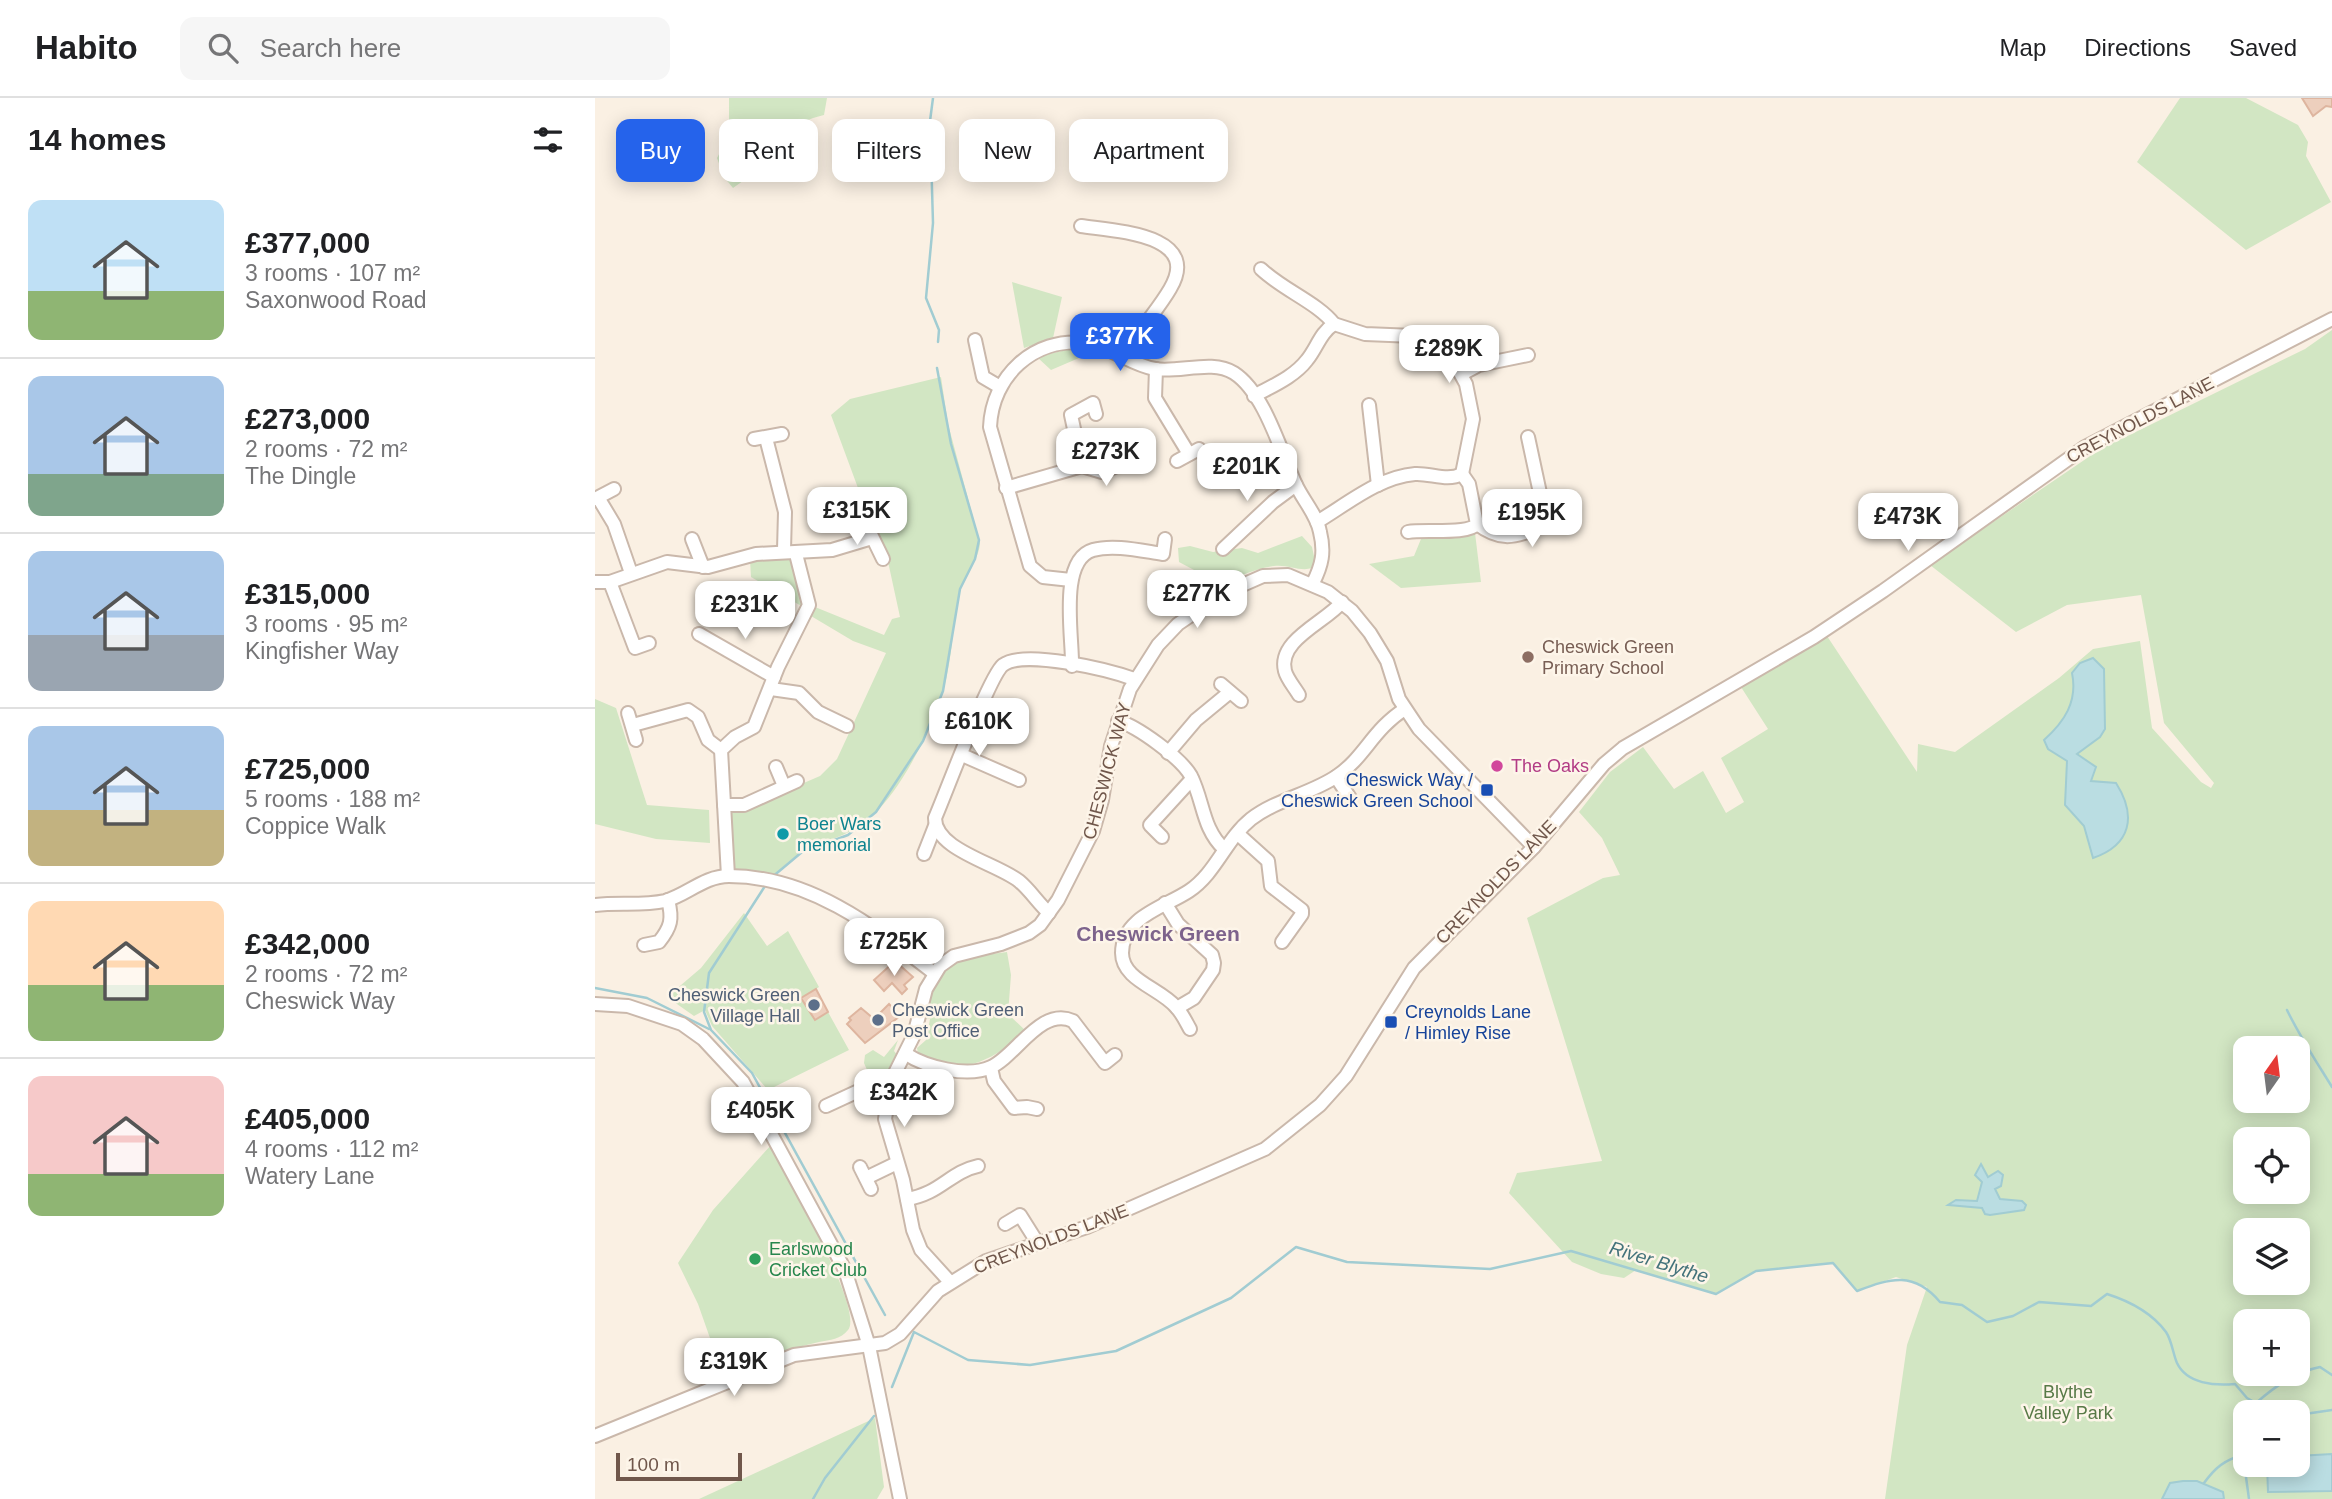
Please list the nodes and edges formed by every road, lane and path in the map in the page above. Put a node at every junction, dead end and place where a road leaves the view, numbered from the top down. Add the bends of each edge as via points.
1 (1081, 226) dead end
2 (1261, 269) dead end
3 (2332, 319) edge
4 (1334, 324) junction
5 (975, 340) dead end
6 (1528, 355) dead end
7 (1126, 358) junction
8 (1156, 369) junction
9 (1462, 374) junction
10 (1000, 387) junction
11 (1254, 396) junction
12 (1093, 402) dead end
13 (1369, 405) dead end
14 (782, 434) dead end
15 (1528, 437) dead end
16 (1177, 461) dead end
17 (1126, 462) dead end
18 (1082, 466) junction
19 (1462, 474) junction
20 (1296, 485) junction
21 (1378, 485) junction
22 (1006, 488) junction
23 (614, 489) dead end
24 (597, 499) edge
25 (864, 520) dead end
26 (1317, 522) junction
27 (1477, 524) junction
28 (1408, 532) dead end
29 (872, 538) junction
30 (692, 539) dead end
31 (1165, 539) dead end
32 (1223, 549) dead end
33 (790, 552) junction
34 (883, 559) dead end
35 (703, 567) junction
36 (632, 573) junction
37 (1070, 580) junction
38 (595, 582) edge
39 (610, 582) junction
40 (1313, 583) junction
41 (1342, 602) junction
42 (699, 634) dead end
43 (649, 643) dead end
44 (1072, 666) junction
45 (1134, 680) junction
46 (773, 683) junction
47 (1299, 695) dead end
48 (1241, 701) dead end
49 (1405, 709) junction
50 (843, 719) dead end
51 (1118, 722) junction
52 (636, 740) dead end
53 (721, 750) junction
54 (1168, 753) junction
55 (962, 755) junction
56 (776, 767) dead end
57 (1336, 777) junction
58 (1192, 779) junction
59 (1019, 780) dead end
60 (1350, 798) dead end
61 (724, 805) junction
62 (935, 826) junction
63 (1238, 834) junction
64 (1162, 837) dead end
65 (1534, 847) junction
66 (1224, 849) junction
67 (924, 853) dead end
68 (728, 876) junction
69 (668, 900) junction
70 (1165, 903) junction
71 (595, 905) edge
72 (1049, 913) junction
73 (1282, 942) dead end
74 (644, 945) dead end
75 (934, 973) junction
76 (595, 1004) edge
77 (1177, 1008) junction
78 (1190, 1029) dead end
79 (906, 1054) junction
80 (1115, 1055) dead end
81 (991, 1068) junction
82 (887, 1093) junction
83 (826, 1106) dead end
84 (1037, 1110) dead end
85 (897, 1163) junction
86 (978, 1166) dead end
87 (866, 1178) dead end
88 (907, 1199) junction
89 (1005, 1224) dead end
90 (1037, 1242) junction
91 (950, 1282) junction
92 (869, 1346) junction
93 (595, 1436) edge
94 (900, 1499) edge

1 - 7 street via 1156,240 1176,259 1171,288 1132,342
2 - 4 street via 1326,313
3 - 65 street, CREYNOLDS LANE via 2085,447 1814,637 1623,748 1586,783
4 - 9 street via 1365,334 1426,339 1453,360
4 - 11 street via 1325,329 1306,361
5 - 10 street via 983,377
6 - 9 street via 1479,365
7 - 8 street
7 - 10 street via 1086,343 1048,345 1022,360
8 - 11 street via 1225,369
8 - 16 street via 1155,398 1194,452
9 - 19 street via 1473,419
10 - 22 street via 990,427
11 - 20 street
12 - 18 street via 1071,415
13 - 21 street
14 - 33 street via 760,439 785,512
15 - 27 street via 1543,507 1541,523 1528,533 1501,538
17 - 18 street via 1102,472
18 - 22 street
19 - 21 street via 1450,479 1414,474
19 - 27 street via 1469,484
20 - 26 street
20 - 32 street
21 - 26 street
22 - 37 street via 1030,566 1043,578
23 - 24 street
24 - 36 street via 614,524
25 - 29 street
26 - 40 street via 1323,558
27 - 28 street via 1466,530
29 - 33 street via 832,550
29 - 34 street
30 - 35 street
31 - 37 street via 1163,554 1090,550 1077,562
33 - 35 street
33 - 46 street via 809,605
35 - 36 street via 667,562
36 - 39 street
37 - 44 street
38 - 39 street
39 - 43 street via 637,653
40 - 41 street, CHESWICK WAY
40 - 45 street, CHESWICK WAY via 1288,575 1263,576 1222,594 1178,624
41 - 47 street via 1331,615 1297,636 1287,651 1284,670
41 - 49 street, CHESWICK WAY via 1380,647
42 - 46 street
44 - 45 street
44 - 55 street via 1023,658 1001,667
45 - 51 street, CHESWICK WAY
46 - 50 street via 799,693 818,712
46 - 53 street via 754,727
48 - 54 street via 1226,688
49 - 57 street via 1373,735
49 - 65 street, CHESWICK WAY
51 - 54 street via 1131,724
51 - 72 street, CHESWICK WAY via 1093,831
52 - 53 street via 630,719 688,710 698,717 708,740
53 - 61 street
54 - 58 street
55 - 59 street
55 - 62 street
56 - 61 street via 790,784 744,805
57 - 60 street
57 - 63 street via 1268,808
58 - 64 street via 1150,825
58 - 66 street via 1211,836
61 - 68 street
62 - 67 street
62 - 72 street via 944,840 1020,882
63 - 66 street
63 - 73 street via 1268,861 1271,886 1302,910
65 - 90 street, CREYNOLDS LANE via 1414,968 1346,1076 1290,1130 1227,1168 1087,1227
66 - 70 street via 1205,877
68 - 69 street via 710,879
68 - 75 street via 794,887 832,901
69 - 71 street
69 - 74 street via 670,928 659,942
70 - 77 street via 1178,925 1212,955 1214,963 1194,998
70 - 77 street via 1150,910 1134,927 1124,939 1122,954 1127,971
72 - 75 street, CHESWICK WAY via 1029,933 954,956
75 - 79 street
76 - 92 street via 628,1006 682,1024 728,1064 753,1100 845,1270
77 - 78 street
79 - 81 street via 947,1069
79 - 82 street
80 - 81 street via 1105,1063 1065,1017 1046,1023
81 - 84 street via 994,1081 1014,1108
82 - 83 street via 865,1088
82 - 85 street via 885,1119
85 - 87 street
85 - 88 street
86 - 88 street via 964,1169 927,1196
88 - 91 street via 922,1250
89 - 90 street via 1020,1215
90 - 91 street, CREYNOLDS LANE via 986,1261
91 - 92 street, CREYNOLDS LANE via 893,1340
92 - 93 street, CREYNOLDS LANE via 793,1355
92 - 94 street

